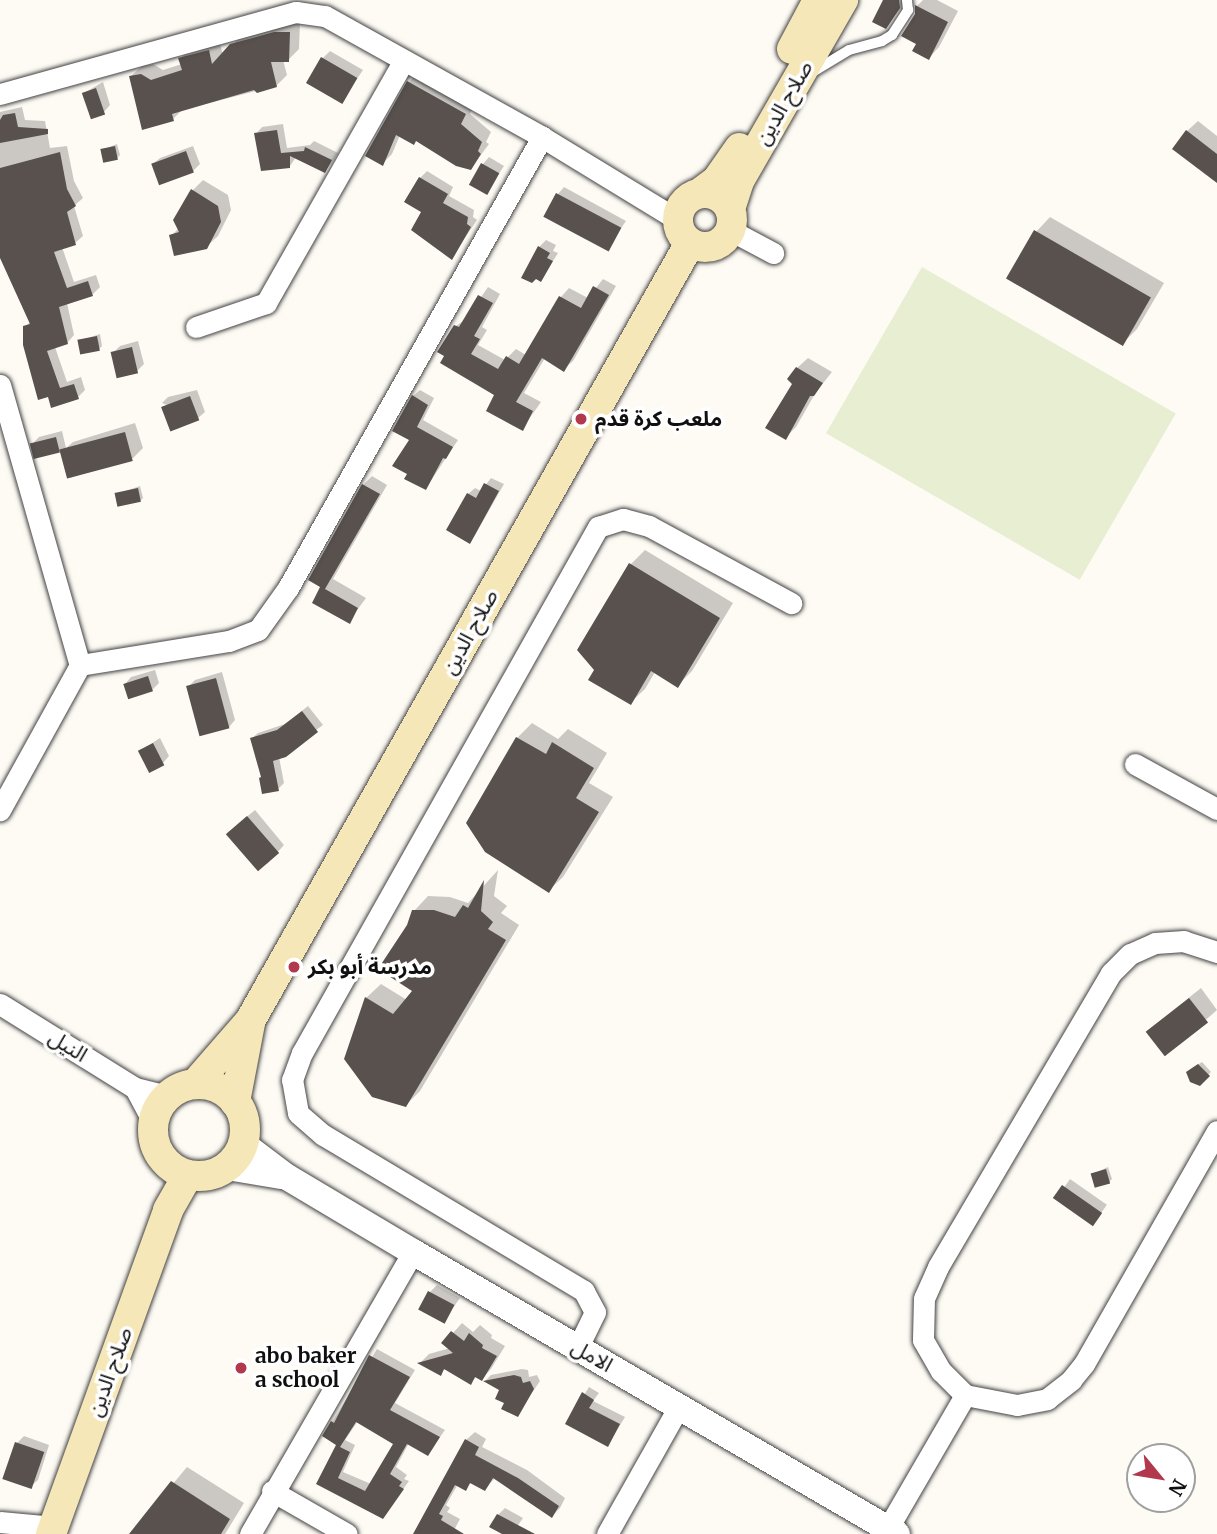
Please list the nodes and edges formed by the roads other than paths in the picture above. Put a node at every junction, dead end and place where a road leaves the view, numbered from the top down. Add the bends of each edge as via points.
1 (818, 0) edge
2 (843, 0) edge
3 (908, 0) edge
4 (404, 61) junction
5 (0, 94) edge
6 (787, 97) junction
7 (542, 137) junction
8 (700, 194) junction
9 (730, 219) junction
10 (684, 231) junction
11 (773, 253) dead end
12 (196, 327) dead end
13 (0, 385) edge
14 (791, 603) dead end
15 (80, 665) junction
16 (1135, 764) dead end
17 (1217, 809) edge
18 (0, 810) edge
19 (1217, 952) edge
20 (0, 1004) edge
21 (250, 1021) junction
22 (195, 1084) junction
23 (236, 1101) junction
24 (161, 1109) junction
25 (1217, 1131) edge
26 (235, 1156) junction
27 (176, 1168) junction
28 (413, 1252) junction
29 (578, 1347) junction
30 (965, 1395) junction
31 (679, 1406) junction
32 (272, 1491) junction
33 (0, 1522) edge
34 (53, 1531) edge
35 (892, 1531) edge
36 (250, 1534) edge
37 (347, 1534) edge
38 (607, 1534) edge

1 - 8 main road, صلاح الدين via 730,164
2 - 6 main road, صلاح الدين
3 - 6 lane via 898,28 882,41 849,50 825,64
4 - 5 street via 325,16 296,12
4 - 7 street
4 - 12 street via 266,303
6 - 9 main road, صلاح الدين via 739,181
7 - 10 street
7 - 15 street via 288,588 258,629 229,641
8 - 9 main road via 718,196
8 - 10 main road via 684,203
9 - 10 main road via 715,245 698,247
9 - 11 street
10 - 21 main road, صلاح الدين
13 - 15 street
14 - 29 street via 649,526 623,519 598,527 302,1053 292,1080 298,1113 323,1135 584,1291 594,1312
15 - 18 street
16 - 17 street
19 - 30 street via 1184,941 1155,943 1130,954 1111,972 938,1267 923,1298 923,1340 941,1371
20 - 24 street, النيل
21 - 22 main road, صلاح الدين
21 - 23 main road, صلاح الدين
22 - 23 main road via 211,1085
22 - 24 main road via 181,1088
23 - 26 main road via 246,1129
24 - 27 main road via 157,1149
25 - 30 street via 1071,1380 1047,1398 1017,1405
26 - 27 main road via 215,1174
26 - 28 street, الامل via 287,1177
27 - 34 main road, صلاح الدين via 168,1210
28 - 29 street, الامل
28 - 32 street
29 - 31 street, الامل
30 - 35 street
31 - 35 street, الامل
31 - 38 street
32 - 36 street
32 - 37 street
33 - 34 street

